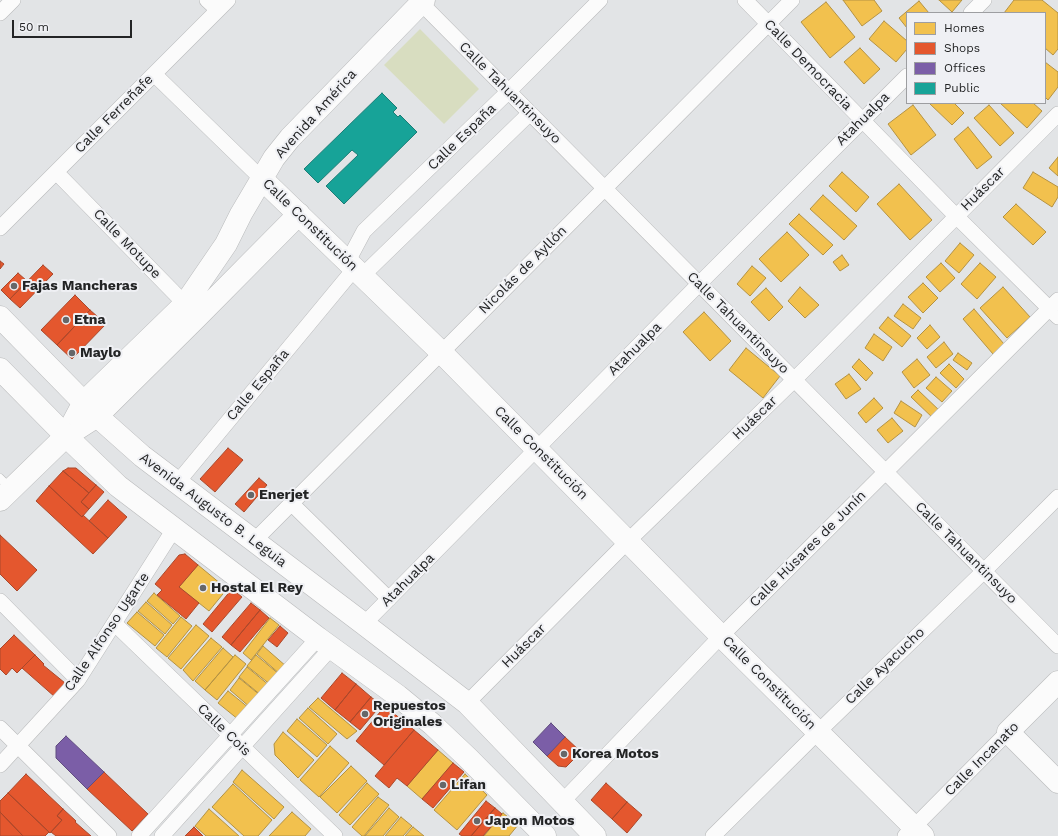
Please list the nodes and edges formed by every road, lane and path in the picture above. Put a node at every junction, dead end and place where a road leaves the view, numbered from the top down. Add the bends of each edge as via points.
1 (13, 0) edge
2 (600, 0) edge
3 (745, 0) edge
4 (792, 0) edge
5 (984, 0) edge
6 (421, 1) edge
7 (218, 3) edge
8 (972, 12) edge
9 (0, 13) edge
10 (768, 24) junction
11 (154, 74) junction
12 (906, 77) edge
13 (510, 91) junction
14 (530, 113) junction
15 (1058, 114) edge
16 (862, 120) junction
17 (56, 172) junction
18 (262, 179) junction
19 (605, 188) junction
20 (299, 214) junction
21 (956, 216) junction
22 (0, 228) edge
23 (355, 268) junction
24 (699, 284) junction
25 (1055, 309) edge
26 (191, 310) junction
27 (0, 317) edge
28 (441, 352) junction
29 (0, 369) edge
30 (794, 380) junction
31 (90, 409) junction
32 (66, 436) junction
33 (537, 449) junction
34 (886, 472) junction
35 (177, 483) junction
36 (4, 489) edge
37 (1058, 497) edge
38 (291, 503) junction
39 (174, 529) junction
40 (254, 541) junction
41 (628, 541) junction
42 (984, 571) junction
43 (389, 598) junction
44 (0, 601) edge
45 (115, 624) junction
46 (364, 624) junction
47 (721, 636) junction
48 (325, 643) junction
49 (1058, 646) edge
50 (78, 680) junction
51 (1058, 682) edge
52 (467, 703) junction
53 (0, 728) edge
54 (818, 732) junction
55 (1008, 732) junction
56 (230, 736) junction
57 (19, 746) junction
58 (242, 747) junction
59 (0, 765) edge
60 (1058, 782) edge
61 (562, 802) junction
62 (586, 833) edge
63 (914, 833) edge
64 (109, 836) edge
65 (139, 836) edge
66 (162, 836) edge
67 (335, 836) edge
68 (545, 836) edge
69 (713, 836) edge

1 - 9 street
2 - 13 street, Calle España
3 - 10 street, Calle Democracia
4 - 10 street, Nicolás de Ayllón
5 - 8 street
6 - 13 street, Calle Tahuantinsuyo
6 - 18 street, Avenida América via 290,138
7 - 11 street, Calle Ferreñafe
10 - 16 street, Calle Democracia
10 - 19 street, Nicolás de Ayllón
11 - 17 street, Calle Ferreñafe
11 - 18 street, Calle Constitución
12 - 16 street, Atahualpa
13 - 14 street, Calle Tahuantinsuyo
13 - 23 street, Calle España via 364,231
14 - 19 street, Calle Tahuantinsuyo
14 - 23 street, Calle España
15 - 21 street, Huáscar
16 - 21 street, Calle Democracia
16 - 24 street, Atahualpa
17 - 22 street, Calle Ferreñafe
17 - 26 street, Calle Motupe
18 - 20 street, Calle Constitución
18 - 26 street, Avenida América
19 - 24 street, Calle Tahuantinsuyo
19 - 28 street, Nicolás de Ayllón
20 - 23 street, Calle Constitución
20 - 26 street, Avenida América
21 - 25 street, Calle Democracia
21 - 30 street, Huáscar
23 - 28 street, Calle Constitución
23 - 35 street, Calle España
24 - 30 street, Calle Tahuantinsuyo
24 - 33 street, Atahualpa
25 - 34 street, Calle Húsares de Junín
26 - 31 street, Avenida América
27 - 31 street, Avenida Augusto B. Leguia
28 - 33 street, Calle Constitución
28 - 38 street, Nicolás de Ayllón
29 - 32 street
30 - 34 street, Calle Tahuantinsuyo
30 - 41 street, Huáscar
31 - 32 street, Avenida América
31 - 35 street, Avenida Augusto B. Leguia via 142,456
32 - 36 street, Avenida América
32 - 39 street via 118,486
33 - 41 street, Calle Constitución
33 - 43 street, Atahualpa
34 - 42 street, Calle Tahuantinsuyo
34 - 47 street, Calle Húsares de Junín
35 - 40 street, Avenida Augusto B. Leguia
37 - 42 street, Calle Ayacucho
38 - 40 street, Nicolás de Ayllón
38 - 43 street
39 - 45 street, Calle Alfonso Ugarte
39 - 48 street
40 - 46 street, Avenida Augusto B. Leguia
41 - 47 street, Calle Constitución
41 - 52 street, Huáscar
42 - 49 street, Calle Tahuantinsuyo
42 - 54 street, Calle Ayacucho
43 - 46 street, Atahualpa
44 - 50 street
45 - 50 street, Calle Alfonso Ugarte
45 - 56 street, Calle Cois
46 - 52 street, Avenida Augusto B. Leguia
47 - 54 street, Calle Constitución
47 - 61 street, Calle Húsares de Junín
48 - 56 street
48 - 58 street
48 - 68 street via 432,724
50 - 57 street, Calle Alfonso Ugarte
51 - 55 street, Calle Incanato
52 - 61 street, Avenida Augusto B. Leguia
53 - 57 street
54 - 63 street, Calle Constitución
54 - 69 street, Calle Ayacucho
55 - 60 street
55 - 63 street, Calle Incanato
56 - 58 street, Calle Cois
56 - 65 street
57 - 59 street, Calle Alfonso Ugarte
57 - 64 street
58 - 66 street
58 - 67 street, Calle Cois
61 - 62 street, Avenida Augusto B. Leguia

